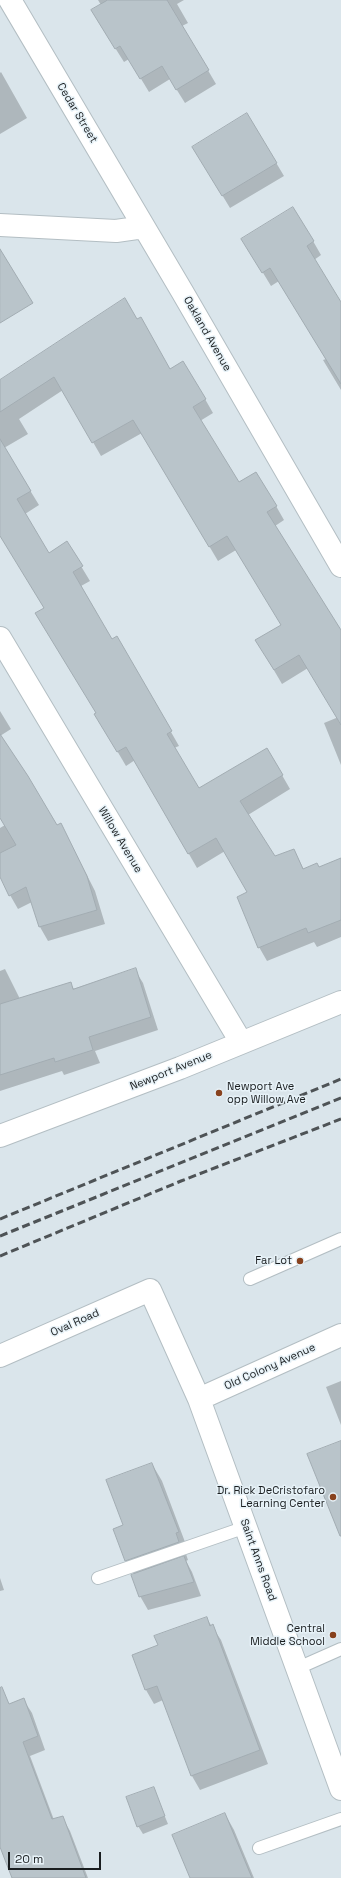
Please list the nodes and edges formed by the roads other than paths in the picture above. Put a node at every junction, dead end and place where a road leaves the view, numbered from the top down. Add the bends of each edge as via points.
1 (10, 0) edge
2 (0, 225) edge
3 (144, 227) junction
4 (341, 566) edge
5 (0, 638) edge
6 (341, 1002) edge
7 (241, 1042) junction
8 (0, 1136) edge
9 (341, 1239) edge
10 (250, 1279) dead end
11 (150, 1290) joint
12 (341, 1335) edge
13 (0, 1356) edge
14 (199, 1399) junction
15 (246, 1527) junction
16 (98, 1578) dead end
17 (341, 1649) edge
18 (298, 1668) junction
19 (341, 1789) edge
20 (341, 1819) edge
21 (259, 1848) dead end

1 - 3 street, Cedar Street
2 - 3 street via 116,231
3 - 4 street, Oakland Avenue
5 - 7 street, Willow Avenue
6 - 7 street, Newport Avenue
7 - 8 street, Newport Avenue via 180,1068
9 - 10 lane
11 - 13 street, Oval Road
11 - 14 street, Saint Anns Road
12 - 14 street, Old Colony Avenue
14 - 15 street, Saint Anns Road
15 - 16 lane
15 - 18 street, Saint Anns Road
17 - 18 lane
18 - 19 street, Saint Anns Road
20 - 21 lane

